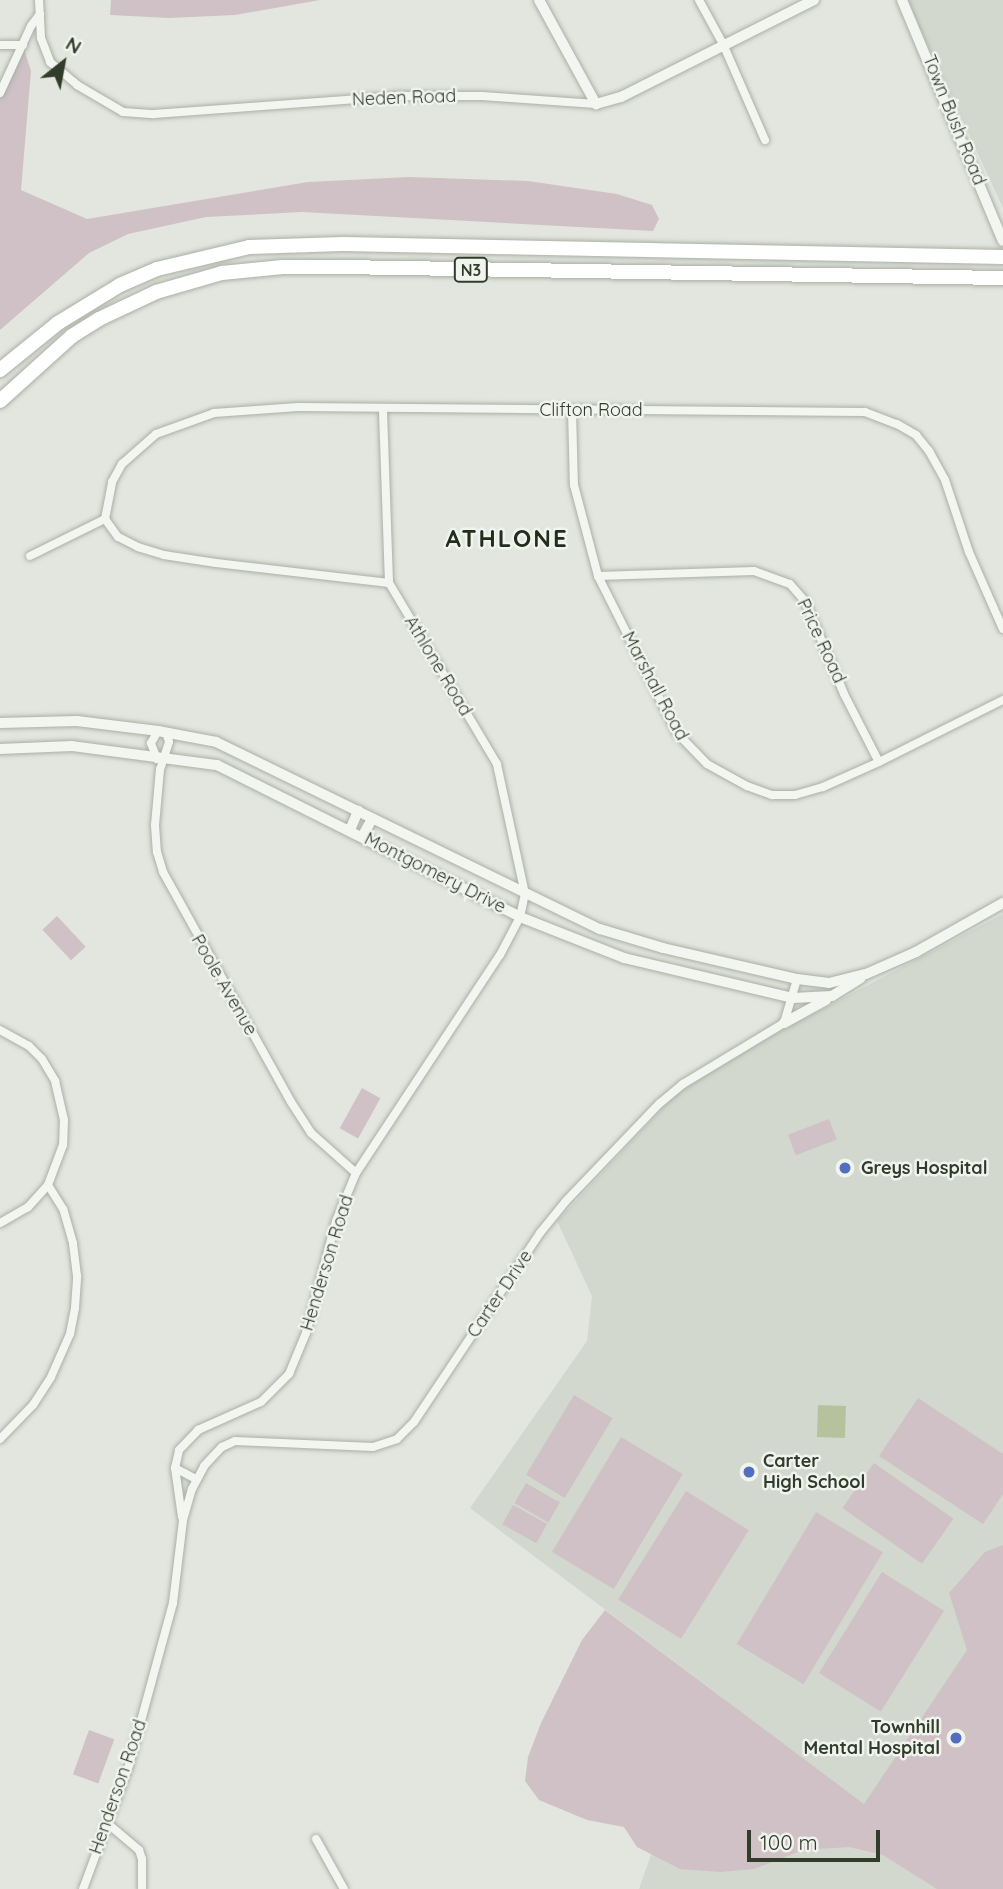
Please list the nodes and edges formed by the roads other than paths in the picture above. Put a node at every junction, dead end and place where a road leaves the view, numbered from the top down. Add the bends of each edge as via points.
1 (39, 0) edge
2 (539, 0) edge
3 (699, 0) edge
4 (814, 0) edge
5 (902, 0) edge
6 (40, 14) junction
7 (723, 44) junction
8 (0, 45) edge
9 (23, 45) junction
10 (0, 93) edge
11 (596, 104) junction
12 (765, 139) dead end
13 (1003, 241) edge
14 (1003, 257) edge
15 (1003, 278) edge
16 (0, 370) edge
17 (0, 401) edge
18 (383, 408) junction
19 (572, 411) junction
20 (104, 519) junction
21 (30, 555) dead end
22 (598, 576) junction
23 (389, 583) junction
24 (1003, 629) edge
25 (1003, 700) edge
26 (0, 723) edge
27 (162, 731) junction
28 (0, 750) edge
29 (160, 757) junction
30 (879, 762) junction
31 (358, 811) junction
32 (372, 818) junction
33 (350, 830) junction
34 (362, 837) junction
35 (525, 894) junction
36 (1003, 903) edge
37 (520, 917) junction
38 (644, 943) junction
39 (663, 948) junction
40 (640, 962) junction
41 (661, 966) junction
42 (866, 974) junction
43 (797, 979) junction
44 (832, 996) junction
45 (793, 998) junction
46 (784, 1023) junction
47 (0, 1030) edge
48 (356, 1173) junction
49 (48, 1185) junction
50 (0, 1223) edge
51 (0, 1439) edge
52 (175, 1468) junction
53 (196, 1479) junction
54 (183, 1520) junction
55 (107, 1823) junction
56 (316, 1839) dead end
57 (83, 1889) edge
58 (142, 1889) edge
59 (344, 1889) edge

1 - 6 street, Neden Road
2 - 11 street
3 - 7 street
4 - 7 street, Neden Road
5 - 13 street, Town Bush Road
6 - 9 street
6 - 11 street, Neden Road via 41,38 50,62 77,85 123,112 154,114 397,96
7 - 11 street, Neden Road via 621,97
7 - 12 street
8 - 9 street
9 - 10 street
14 - 16 highway, N3 via 343,244 248,247 157,269 120,285 66,317
15 - 17 highway, N3 via 339,267 236,272 156,292 99,319 64,343
18 - 19 street, Clifton Road
18 - 20 street, Clifton Road via 298,407 214,413 178,424 156,434 122,464
18 - 23 street, Athlone Road
19 - 22 street, Marshall Road via 574,485
19 - 24 street, Clifton Road via 865,412 897,424 916,435 945,480
20 - 21 street
20 - 23 street via 118,537 164,555
22 - 30 street, Price Road via 754,571 790,584 805,601
22 - 30 street, Marshall Road via 677,733 707,764 772,795 795,795
23 - 35 street, Athlone Road via 497,764
25 - 30 street, Marshall Road
26 - 27 street, Montgomery Drive via 78,721
27 - 29 street, Poole Avenue via 169,742
27 - 29 street, Poole Avenue via 151,743
27 - 31 street, Montgomery Drive via 230,747
28 - 29 street, Montgomery Drive via 72,746
29 - 33 street, Montgomery Drive via 225,768
29 - 48 street, Poole Avenue via 157,852 174,897 311,1133
31 - 32 street, Montgomery Drive
31 - 33 street
32 - 34 street
32 - 35 street, Montgomery Drive
33 - 34 street, Montgomery Drive
34 - 37 street, Montgomery Drive
35 - 37 street, Athlone Road
35 - 38 street, Montgomery Drive via 600,929
36 - 42 street, Montgomery Drive
37 - 40 street, Montgomery Drive
37 - 48 street, Henderson Road via 500,955
38 - 39 street, Montgomery Drive
38 - 40 street
39 - 41 street
39 - 43 street, Montgomery Drive
40 - 41 street, Montgomery Drive
41 - 45 street, Montgomery Drive
42 - 43 street, Montgomery Drive via 829,983
42 - 44 street, Montgomery Drive
43 - 45 street
44 - 45 street, Montgomery Drive
44 - 46 street
45 - 46 street
46 - 53 street, Carter Drive via 683,1084 596,1167 540,1233 414,1422 397,1438 373,1447 234,1441 212,1457
47 - 49 street via 42,1059 62,1101 63,1145
48 - 52 street, Henderson Road via 336,1221 306,1333 289,1374 261,1402 190,1436 179,1450
49 - 50 street via 28,1207
49 - 51 street via 63,1209 73,1243 75,1308 70,1334 51,1377 33,1405
52 - 53 street
52 - 54 street, Henderson Road
53 - 54 street, Henderson Road
54 - 55 street, Henderson Road via 173,1603 129,1765
55 - 57 street, Henderson Road
55 - 58 street via 139,1850
56 - 59 street

